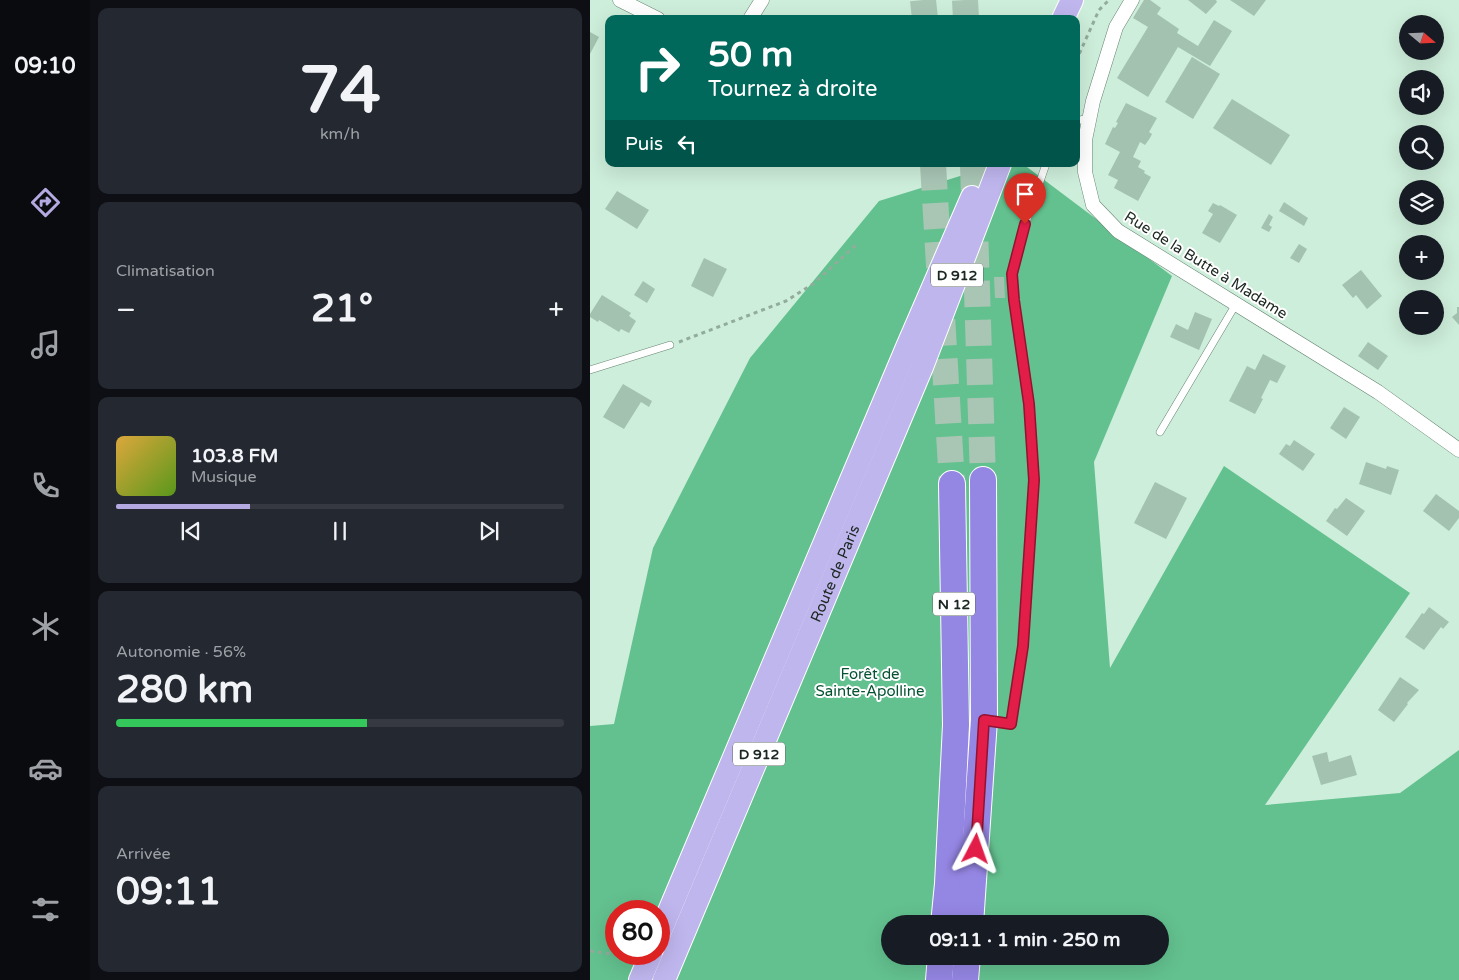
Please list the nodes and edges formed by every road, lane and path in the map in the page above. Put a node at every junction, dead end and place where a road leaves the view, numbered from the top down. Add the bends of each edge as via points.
1 (620, 0) edge
2 (762, 0) edge
3 (1057, 0) edge
4 (1072, 0) edge
5 (1109, 0) edge
6 (1132, 0) edge
7 (650, 15) edge
8 (753, 15) edge
9 (1051, 15) edge
10 (1066, 15) edge
11 (1080, 52) edge
12 (1083, 119) edge
13 (985, 167) edge
14 (999, 167) edge
15 (1045, 167) edge
16 (856, 246) dead end
17 (1236, 304) junction
18 (670, 345) joint
19 (590, 370) edge
20 (1160, 432) dead end
21 (1459, 450) edge
22 (983, 480) tunnel mouth
23 (952, 484) tunnel mouth
24 (984, 720) junction
25 (670, 909) edge
26 (945, 915) edge
27 (971, 915) edge
28 (590, 951) edge
29 (605, 953) edge
30 (646, 965) edge
31 (940, 965) edge
32 (966, 965) edge
33 (640, 980) edge
34 (664, 980) edge
35 (939, 980) edge
36 (965, 980) edge

1 - 7 street
2 - 8 street
3 - 9 main road
4 - 10 main road
5 - 11 path via 1098,10
6 - 12 street, Rue de la Butte à Madame via 1116,27
12 - 17 street, Rue de la Butte à Madame via 1085,172 1093,205 1118,231
13 - 25 main road, Route de Paris / D 912
14 - 34 main road, Route de Paris / D 912 via 914,384
15 - 24 lane via 1012,274 1029,404 1034,480 1023,646 1011,724
16 - 18 path via 813,284 786,301
17 - 20 lane
17 - 21 street, Rue de la Butte à Madame via 1378,392
18 - 19 lane
22 - 24 highway, N 12
23 - 26 highway, N 12 via 956,725
24 - 27 highway, N 12
28 - 29 path
30 - 33 main road
31 - 35 highway
32 - 36 highway

